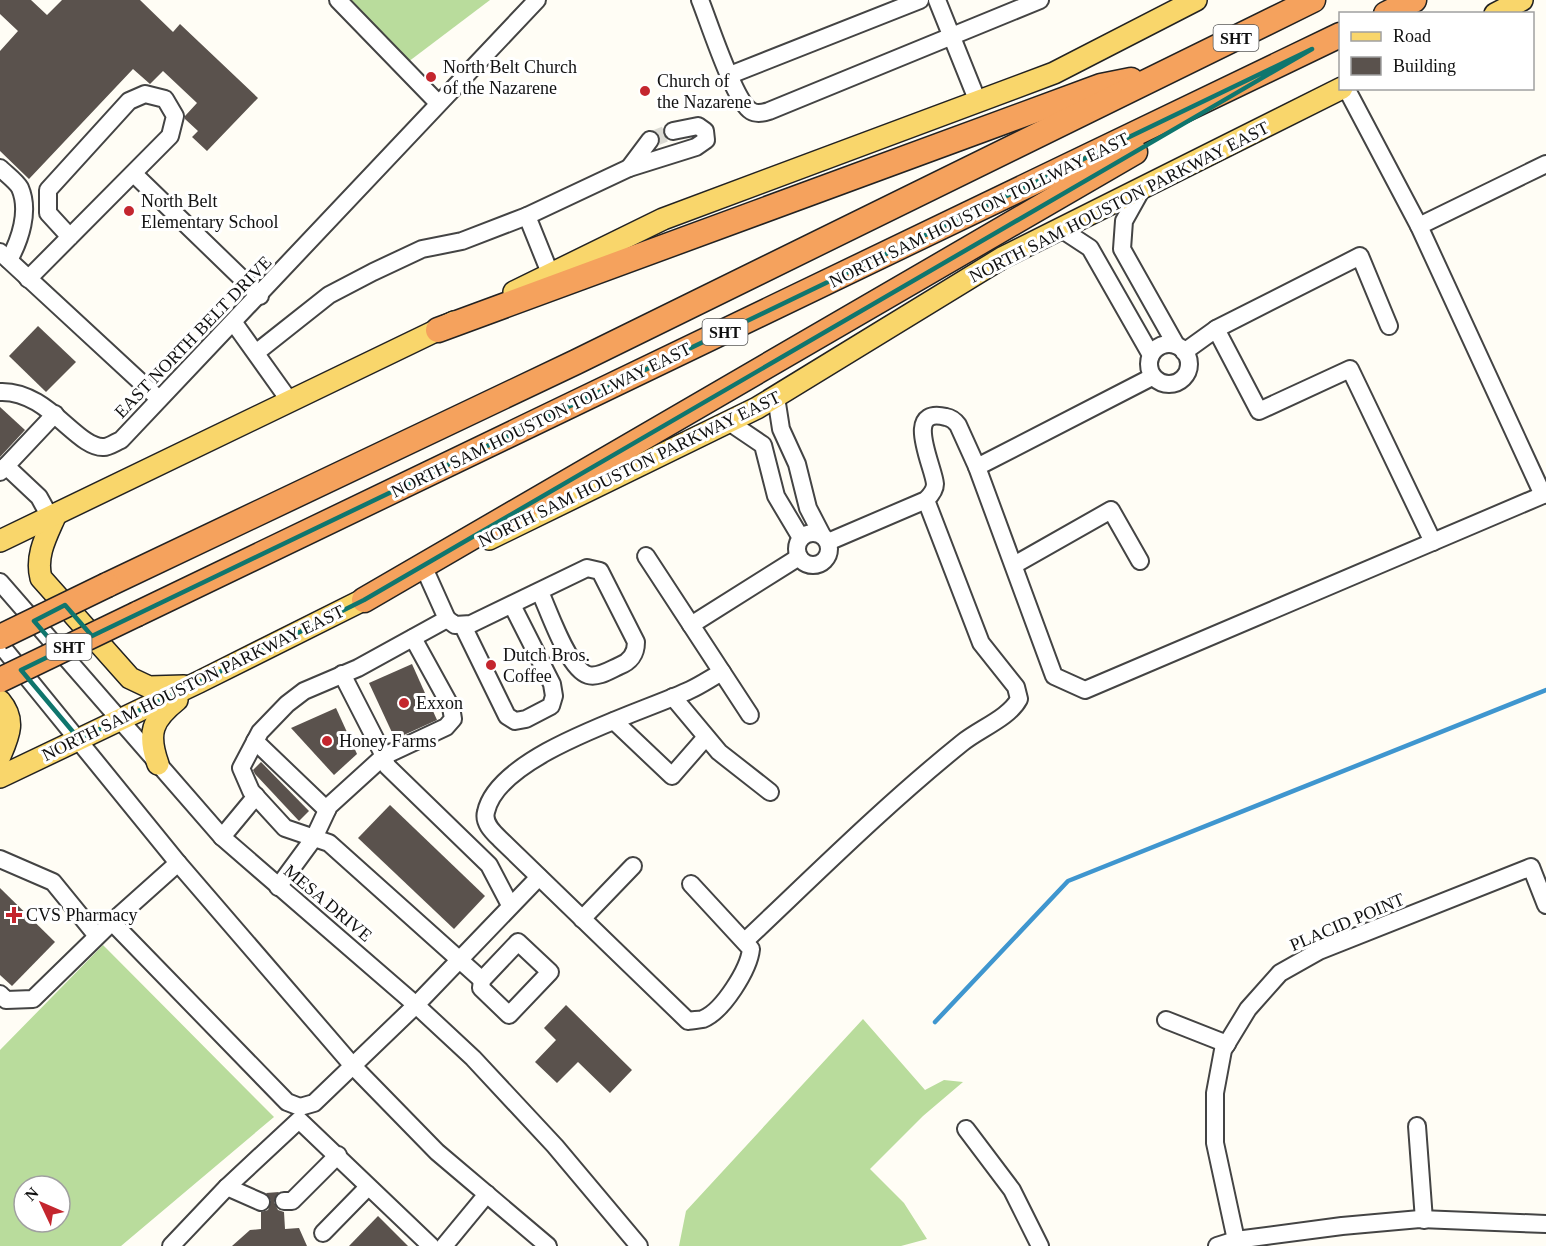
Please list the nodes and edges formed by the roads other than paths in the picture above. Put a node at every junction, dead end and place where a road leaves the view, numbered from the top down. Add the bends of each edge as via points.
1 (338, 0) edge
2 (537, 0) edge
3 (700, 0) edge
4 (920, 0) edge
5 (938, 0) edge
6 (1196, 0) edge
7 (1312, 0) edge
8 (1414, 0) edge
9 (1522, 0) edge
10 (1031, 2) edge
11 (1390, 12) edge
12 (1499, 12) edge
13 (1339, 36) edge
14 (953, 38) junction
15 (1312, 49) junction
16 (730, 75) junction
17 (1160, 75) junction
18 (1340, 90) edge
19 (1345, 90) edge
20 (978, 102) junction
21 (438, 103) junction
22 (673, 131) tunnel mouth
23 (650, 140) tunnel mouth
24 (1546, 164) edge
25 (0, 168) edge
26 (628, 168) junction
27 (134, 174) junction
28 (1143, 187) junction
29 (527, 216) junction
30 (1419, 226) junction
31 (1061, 229) junction
32 (70, 237) junction
33 (5, 256) edge
34 (28, 279) junction
35 (553, 280) junction
36 (1147, 290) junction
37 (260, 296) junction
38 (1121, 303) junction
39 (234, 323) junction
40 (1389, 326) dead end
41 (1216, 329) junction
42 (438, 330) joint
43 (1180, 349) junction
44 (257, 352) junction
45 (1151, 355) junction
46 (1152, 377) junction
47 (0, 393) edge
48 (776, 397) junction
49 (159, 399) junction
50 (290, 400) junction
51 (55, 414) junction
52 (729, 422) junction
53 (977, 467) junction
54 (3, 469) edge
55 (1545, 494) edge
56 (926, 500) junction
57 (53, 516) junction
58 (801, 538) junction
59 (825, 539) junction
60 (0, 541) edge
61 (1433, 542) junction
62 (646, 556) dead end
63 (799, 557) junction
64 (1140, 561) dead end
65 (1014, 565) junction
66 (425, 570) junction
67 (0, 582) edge
68 (540, 592) junction
69 (364, 600) junction
70 (512, 605) junction
71 (447, 619) junction
72 (691, 625) junction
73 (463, 626) junction
74 (0, 637) edge
75 (412, 638) junction
76 (0, 645) edge
77 (722, 672) junction
78 (342, 674) junction
79 (0, 680) edge
80 (199, 682) junction
81 (673, 697) junction
82 (0, 701) edge
83 (750, 715) dead end
84 (119, 720) junction
85 (614, 721) junction
86 (706, 737) junction
87 (79, 739) junction
88 (255, 741) junction
89 (0, 756) edge
90 (384, 756) junction
91 (158, 764) junction
92 (0, 777) edge
93 (770, 792) dead end
94 (256, 796) junction
95 (327, 810) junction
96 (222, 837) junction
97 (314, 838) junction
98 (0, 859) edge
99 (178, 863) junction
100 (633, 866) dead end
101 (539, 877) junction
102 (691, 884) dead end
103 (278, 887) junction
104 (510, 905) junction
105 (1546, 905) edge
106 (582, 919) junction
107 (112, 922) junction
108 (97, 936) junction
109 (745, 941) junction
110 (459, 959) junction
111 (482, 980) dead end
112 (0, 994) edge
113 (417, 1005) junction
114 (1166, 1020) dead end
115 (1227, 1044) junction
116 (353, 1066) junction
117 (299, 1114) junction
118 (1417, 1126) dead end
119 (966, 1129) dead end
120 (338, 1155) junction
121 (227, 1187) junction
122 (368, 1187) junction
123 (487, 1194) junction
124 (261, 1202) dead end
125 (284, 1202) dead end
126 (1424, 1220) junction
127 (1546, 1224) edge
128 (323, 1233) dead end
129 (1236, 1240) junction
130 (171, 1246) edge
131 (430, 1246) edge
132 (444, 1246) edge
133 (548, 1246) edge
134 (639, 1246) edge
135 (1040, 1246) edge
136 (1217, 1246) edge

1 - 21 street
2 - 21 street, EAST NORTH BELT DRIVE
3 - 16 street
4 - 16 street
5 - 14 street
6 - 20 main road via 1054,73
7 - 17 highway, NORTH SAM HOUSTON TOLLWAY EAST / SHT
8 - 11 highway
9 - 12 main road
10 - 14 street
13 - 15 highway, NORTH SAM HOUSTON TOLLWAY EAST / SHT
14 - 16 street via 763,112 750,111
14 - 20 street
15 - 69 highway
15 - 79 highway, NORTH SAM HOUSTON TOLLWAY EAST / SHT, bridge
17 - 35 highway via 1101,86
17 - 74 highway, NORTH SAM HOUSTON TOLLWAY EAST / SHT, bridge via 576,362
18 - 28 main road, NORTH SAM HOUSTON PARKWAY EAST
19 - 30 street
20 - 35 main road via 663,219
21 - 37 street, EAST NORTH BELT DRIVE
22 - 26 street via 698,126 705,131 706,140 696,147
23 - 26 street
24 - 30 street
25 - 33 street via 19,187 25,208 18,244
26 - 29 street
27 - 32 street
27 - 32 street via 170,136 175,116 165,99 145,94 129,100 48,190 48,213
27 - 37 street
28 - 31 main road, NORTH SAM HOUSTON PARKWAY EAST
28 - 36 street via 1124,221 1122,249
29 - 35 street
29 - 44 street via 462,241 422,249 373,272 329,295
30 - 55 street
31 - 38 street via 1090,248
31 - 48 main road, NORTH SAM HOUSTON PARKWAY EAST via 1002,258
32 - 34 street
33 - 34 street
34 - 49 street
35 - 42 highway
36 - 38 street
36 - 43 street
37 - 39 street, EAST NORTH BELT DRIVE
38 - 45 street
39 - 44 street
39 - 49 street, EAST NORTH BELT DRIVE
40 - 41 street via 1360,256
41 - 43 street
41 - 61 street via 1259,411 1350,369
42 - 50 main road
43 - 45 street via 1164,345
43 - 46 street via 1189,367 1183,379 1164,384
44 - 50 street
45 - 46 street via 1148,366
46 - 53 street
47 - 51 street via 17,392
48 - 52 main road, NORTH SAM HOUSTON PARKWAY EAST
48 - 59 street via 781,429 797,464 808,508
49 - 51 street, EAST NORTH BELT DRIVE via 121,440 104,447 90,445
50 - 57 main road
51 - 54 street
52 - 58 street via 763,446 776,496
52 - 66 main road, NORTH SAM HOUSTON PARKWAY EAST
53 - 56 street via 958,424 948,417 930,417 922,437 935,485
53 - 65 street
54 - 57 street via 39,497
55 - 61 street
56 - 59 street
56 - 109 street via 981,643 1016,687 1019,699 1014,707 970,736 900,794
57 - 60 main road
57 - 80 main road via 40,554 39,567 46,583 130,678 158,687 176,688
58 - 59 street via 808,533
58 - 63 street
59 - 63 street via 828,557 820,563 806,564
61 - 65 street via 1085,690 1054,676
62 - 72 street
63 - 72 street
64 - 65 street via 1111,510
66 - 69 main road, NORTH SAM HOUSTON PARKWAY EAST
66 - 71 street
67 - 84 street, MESA DRIVE
68 - 68 street via 587,568 600,571 636,642 633,657 597,676 580,671 571,660
68 - 70 street
69 - 80 main road, NORTH SAM HOUSTON PARKWAY EAST
70 - 73 street
70 - 73 street via 555,696 551,706 526,719 515,721 507,716
71 - 73 street
71 - 75 street
72 - 77 street
75 - 78 street
75 - 90 street via 451,706 453,719 446,727
76 - 87 street
77 - 81 street
77 - 83 street
78 - 88 street via 286,704
78 - 90 street
80 - 84 main road, NORTH SAM HOUSTON PARKWAY EAST
80 - 91 main road via 164,710 154,724 151,746
81 - 85 street
81 - 86 street
82 - 89 main road via 11,721
84 - 87 main road, NORTH SAM HOUSTON PARKWAY EAST
84 - 91 street, MESA DRIVE
85 - 86 street via 672,776
85 - 101 street via 538,756 516,771 498,790 485,813 487,825
86 - 93 street
87 - 92 main road, NORTH SAM HOUSTON PARKWAY EAST
87 - 99 street
88 - 94 street via 241,768
88 - 95 street
90 - 95 street
90 - 104 street via 387,765 489,865
91 - 96 street, MESA DRIVE
94 - 96 street
94 - 97 street via 285,828
95 - 97 street
96 - 103 street, MESA DRIVE
97 - 103 street
97 - 110 street via 329,843
98 - 108 street via 53,882
99 - 107 street
99 - 116 street
100 - 106 street
101 - 104 street
101 - 106 street
102 - 109 street
103 - 113 street, MESA DRIVE
104 - 110 street
105 - 115 street, PLACID POINT via 1531,867 1319,951 1280,973 1248,1009
106 - 109 street via 688,1021 704,1018 732,990 750,958 751,949
107 - 108 street
107 - 117 street
108 - 112 street via 33,999 6,1000
110 - 111 street
110 - 113 street
113 - 116 street
113 - 134 street, MESA DRIVE via 555,1146
114 - 115 street
115 - 129 street, PLACID POINT via 1215,1093 1215,1143
116 - 117 street
116 - 123 street via 437,1152
117 - 120 street
117 - 121 street
118 - 126 street
119 - 135 street via 1012,1190
120 - 122 street
120 - 125 street via 292,1201
121 - 124 street
121 - 130 street
122 - 128 street
122 - 131 street
123 - 132 street
123 - 133 street
126 - 127 street
126 - 129 street
129 - 136 street

